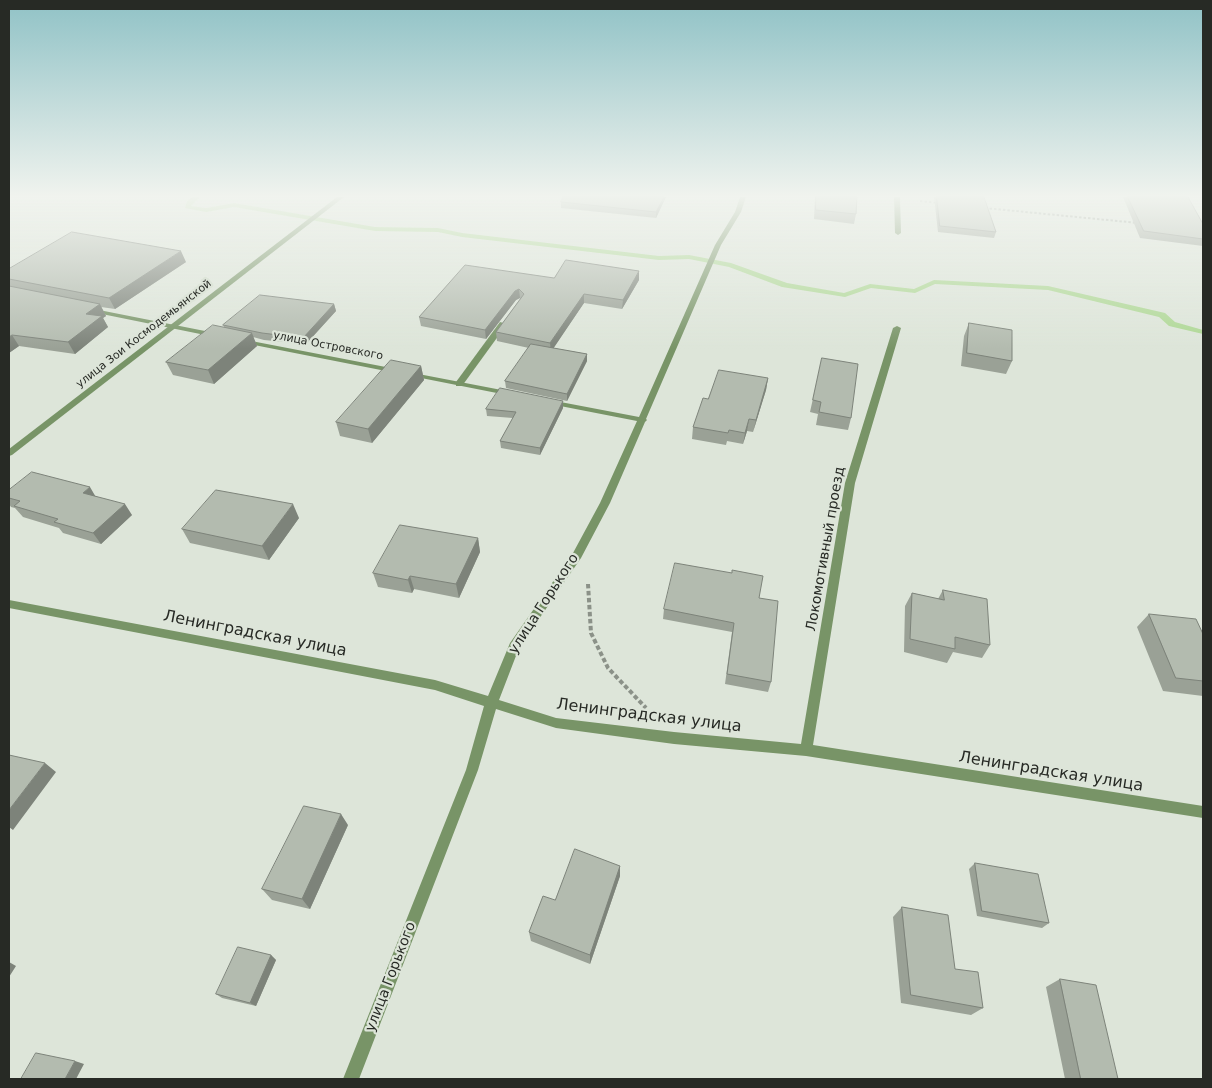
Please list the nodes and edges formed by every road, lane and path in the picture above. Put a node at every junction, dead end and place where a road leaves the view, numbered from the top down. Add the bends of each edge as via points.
1 (275, 248) edge
2 (717, 248) edge
3 (86, 308) edge
4 (508, 317) edge
5 (172, 327) junction
6 (898, 328) dead end
7 (220, 336) edge
8 (239, 340) edge
9 (459, 384) junction
10 (517, 395) edge
11 (546, 401) edge
12 (642, 420) junction
13 (9, 452) edge
14 (577, 555) junction
15 (9, 604) edge
16 (491, 704) junction
17 (674, 738) junction
18 (806, 750) junction
19 (1203, 812) edge
20 (351, 1079) edge

1 - 5 street, улица Зои Космодемьянской
2 - 12 street, улица Горького
3 - 5 street
4 - 9 street
5 - 7 street
5 - 13 street, улица Зои Космодемьянской
6 - 18 street, Локомотивный проезд via 850,483
8 - 9 street, улица Островского
9 - 10 street, улица Островского
11 - 12 street
12 - 14 street, улица Горького via 605,503
14 - 16 street, улица Горького via 514,646
14 - 17 path via 588,585 592,632 608,668
15 - 16 street, Ленинградская улица via 435,685
16 - 17 street, Ленинградская улица via 556,723
16 - 20 street, улица Горького via 472,770
17 - 18 street, Ленинградская улица
18 - 19 street, Ленинградская улица

